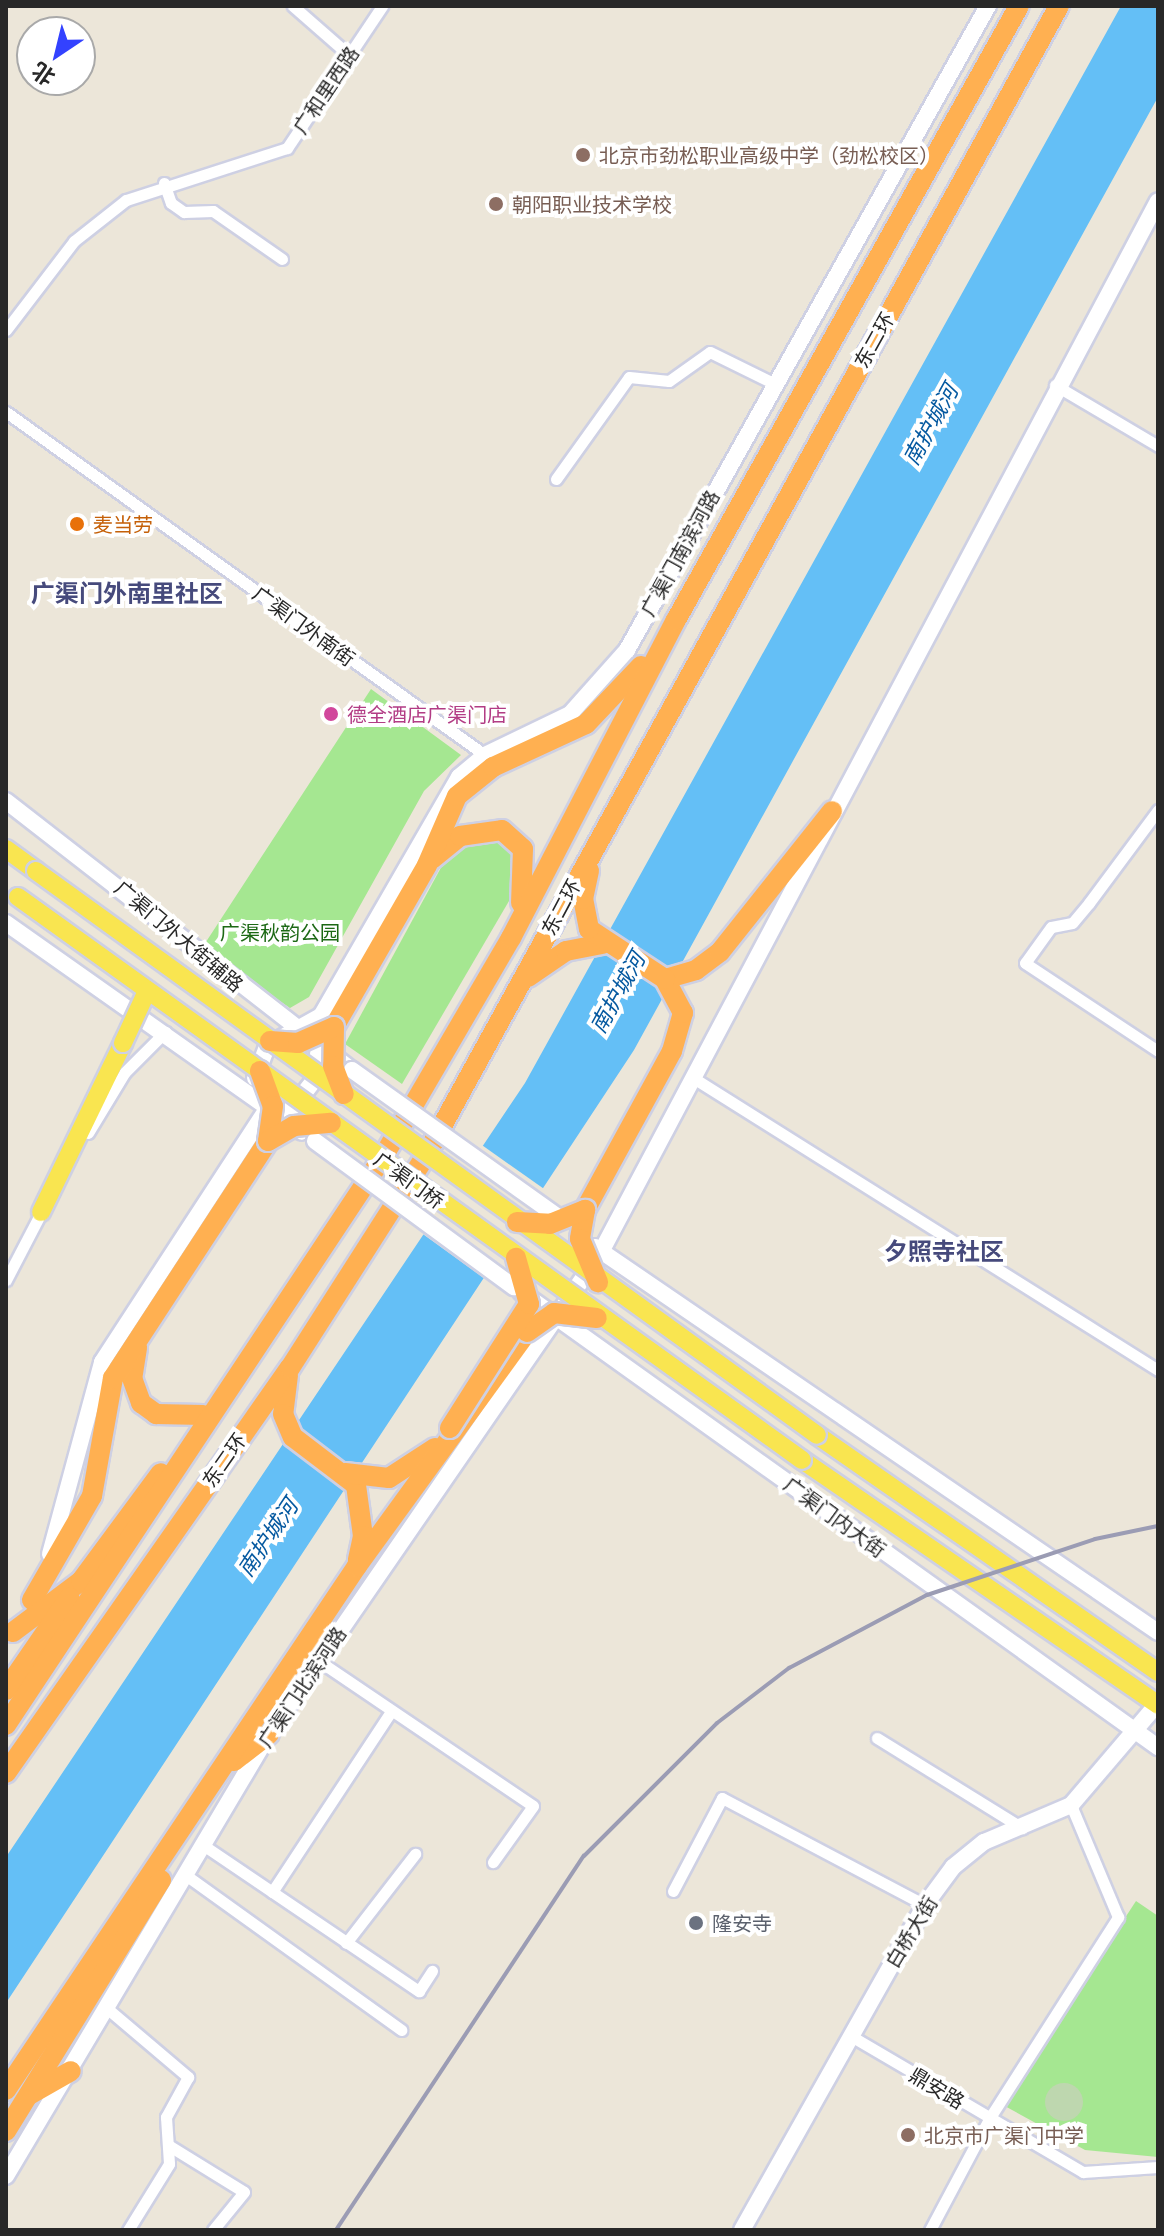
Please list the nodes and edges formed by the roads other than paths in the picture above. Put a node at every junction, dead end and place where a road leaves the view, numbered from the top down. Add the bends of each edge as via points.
1 (293, 6) edge
2 (382, 6) edge
3 (988, 6) edge
4 (1019, 6) edge
5 (1059, 6) edge
6 (349, 55) junction
7 (164, 183) junction
8 (1158, 201) edge
9 (282, 259) dead end
10 (6, 330) edge
11 (775, 384) junction
12 (1055, 384) junction
13 (6, 412) edge
14 (1158, 446) edge
15 (556, 479) dead end
16 (676, 620) junction
17 (485, 755) junction
18 (6, 801) edge
19 (1158, 810) edge
20 (832, 811) junction
21 (6, 836) edge
22 (6, 849) edge
23 (593, 849) junction
24 (427, 865) junction
25 (30, 867) junction
26 (12, 892) edge
27 (6, 923) edge
28 (511, 938) junction
29 (603, 944) junction
30 (665, 979) junction
31 (521, 982) junction
32 (147, 991) junction
33 (334, 1027) junction
34 (298, 1030) junction
35 (165, 1032) junction
36 (270, 1041) junction
37 (319, 1046) junction
38 (1158, 1051) edge
39 (260, 1071) junction
40 (695, 1079) junction
41 (344, 1094) junction
42 (272, 1110) junction
43 (331, 1123) junction
44 (268, 1141) junction
45 (585, 1210) junction
46 (41, 1212) junction
47 (517, 1222) junction
48 (601, 1252) junction
49 (516, 1258) junction
50 (6, 1280) edge
51 (598, 1282) junction
52 (514, 1287) joint
53 (288, 1308) junction
54 (555, 1317) junction
55 (597, 1318) junction
56 (142, 1331) junction
57 (290, 1368) junction
58 (1158, 1370) edge
59 (203, 1415) junction
60 (802, 1460) joint
61 (345, 1473) junction
62 (357, 1566) junction
63 (81, 1581) junction
64 (32, 1600) junction
65 (1158, 1632) edge
66 (10, 1637) edge
67 (319, 1661) junction
68 (1158, 1672) edge
69 (6, 1690) edge
70 (1157, 1704) edge
71 (390, 1713) junction
72 (6, 1725) edge
73 (1138, 1733) junction
74 (269, 1734) junction
75 (877, 1738) dead end
76 (1158, 1747) edge
77 (221, 1771) junction
78 (6, 1773) edge
79 (1071, 1805) junction
80 (1023, 1828) junction
81 (178, 1836) junction
82 (203, 1845) junction
83 (415, 1854) dead end
84 (493, 1862) dead end
85 (187, 1876) junction
86 (673, 1891) dead end
87 (272, 1892) junction
88 (925, 1905) junction
89 (346, 1943) junction
90 (432, 1971) dead end
91 (109, 2010) junction
92 (401, 2030) dead end
93 (851, 2036) junction
94 (71, 2071) junction
95 (6, 2090) edge
96 (26, 2097) junction
97 (989, 2119) junction
98 (6, 2131) edge
99 (168, 2145) junction
100 (1158, 2167) edge
101 (6, 2176) edge
102 (128, 2230) edge
103 (213, 2230) edge
104 (742, 2230) edge
105 (930, 2230) edge

1 - 6 street
2 - 6 street, 广和里西路
3 - 11 street, 广渠门南滨河路
4 - 16 highway, 东二环
5 - 23 highway, 东二环
6 - 7 street, 广和里西路 via 287,148
7 - 9 street via 171,203 184,212 213,211
7 - 10 street, 广和里西路 via 126,200 84,232
8 - 12 street
11 - 15 street via 710,352 669,381 629,377
11 - 17 street, 广渠门南滨河路 via 627,650 570,714
12 - 14 street
12 - 20 street
13 - 17 street, 广渠门外南街
16 - 24 highway via 604,710 474,780 444,815
16 - 28 highway, 东二环
17 - 34 street, 广渠门南滨河路 via 438,803 321,1016
18 - 34 street, 广渠门外大街辅路
19 - 38 street via 1072,923 1051,927 1025,963
20 - 30 highway via 720,952 696,970
20 - 40 street
21 - 25 main road
22 - 25 main road, 广渠门桥
23 - 29 highway via 585,914
23 - 31 highway, 东二环
24 - 28 highway via 472,831 502,830 513,838 527,867
24 - 33 highway
25 - 36 main road, 广渠门桥, bridge
26 - 32 main road, 广渠门桥, bridge
27 - 35 street
28 - 53 highway, 东二环
29 - 30 highway
29 - 31 highway via 566,951
30 - 45 highway via 683,1013 678,1039
31 - 57 highway, 东二环 via 426,1155
32 - 39 main road, 广渠门桥, bridge
32 - 46 main road, bridge
33 - 36 highway, bridge via 298,1043
33 - 41 highway, bridge via 333,1066
34 - 37 street, 广渠门外大街辅路
34 - 42 street via 267,1046 255,1062
35 - 42 street
35 - 46 street via 125,1072
36 - 41 main road, 广渠门桥, bridge
37 - 42 street via 315,1079 294,1106
37 - 48 street, 广渠门外大街辅路, bridge
39 - 43 main road, 广渠门桥, bridge
39 - 44 highway, bridge via 273,1106
40 - 48 street
40 - 58 street
41 - 47 main road, 广渠门桥, bridge
42 - 52 street, 广渠门桥, bridge
42 - 64 street via 102,1362 75,1479
43 - 44 highway, bridge via 294,1126
43 - 49 main road, 广渠门桥, bridge
44 - 56 highway
45 - 47 highway, bridge via 550,1224
45 - 51 highway, bridge via 580,1239
46 - 50 street
47 - 51 main road, 广渠门桥, bridge
48 - 54 street, 广渠门北滨河路
48 - 65 street
49 - 55 main road, 广渠门桥, bridge
49 - 61 highway, bridge via 528,1282 520,1327 427,1457 389,1478
51 - 68 main road, 广渠门桥, bridge
52 - 54 street, 广渠门内大街
53 - 59 highway
53 - 72 highway, 东二环
54 - 67 street, 广渠门北滨河路
54 - 73 street, 广渠门内大街
55 - 60 main road, 广渠门桥, bridge
55 - 62 highway, bridge via 554,1313 527,1332
56 - 59 highway via 132,1363 141,1403 156,1414
56 - 64 highway via 113,1378 80,1526
57 - 61 highway via 283,1414 293,1437
57 - 78 highway, 东二环
59 - 63 highway
60 - 70 main road, 广渠门内大街
61 - 62 highway via 362,1518
62 - 77 highway
63 - 66 highway
63 - 69 highway
64 - 66 street
67 - 71 street
67 - 74 street, 广渠门北滨河路
70 - 73 street, 白桥大街
71 - 84 street via 533,1806
71 - 87 street
73 - 76 street, 广渠门内大街
73 - 79 street, 白桥大街
74 - 77 highway
74 - 82 street, 广渠门北滨河路
75 - 80 street
77 - 81 highway
79 - 80 street, 白桥大街
79 - 97 street via 1118,1917
80 - 88 street, 白桥大街 via 984,1842
81 - 95 highway
81 - 96 highway via 124,1945
82 - 85 street, 广渠门北滨河路
82 - 87 street
83 - 89 street
85 - 91 street, 广渠门北滨河路
85 - 92 street
86 - 88 street via 722,1798
87 - 89 street
88 - 93 street, 白桥大街
89 - 90 street via 419,1991
91 - 94 street, 广渠门北滨河路
91 - 99 street via 188,2077 166,2117
93 - 97 street, 鼎安路
93 - 104 street, 白桥大街
94 - 96 highway
94 - 101 street, 广渠门北滨河路
96 - 98 highway
97 - 100 street, 鼎安路 via 1083,2172
97 - 105 street
99 - 102 street via 169,2164
99 - 103 street via 244,2192

